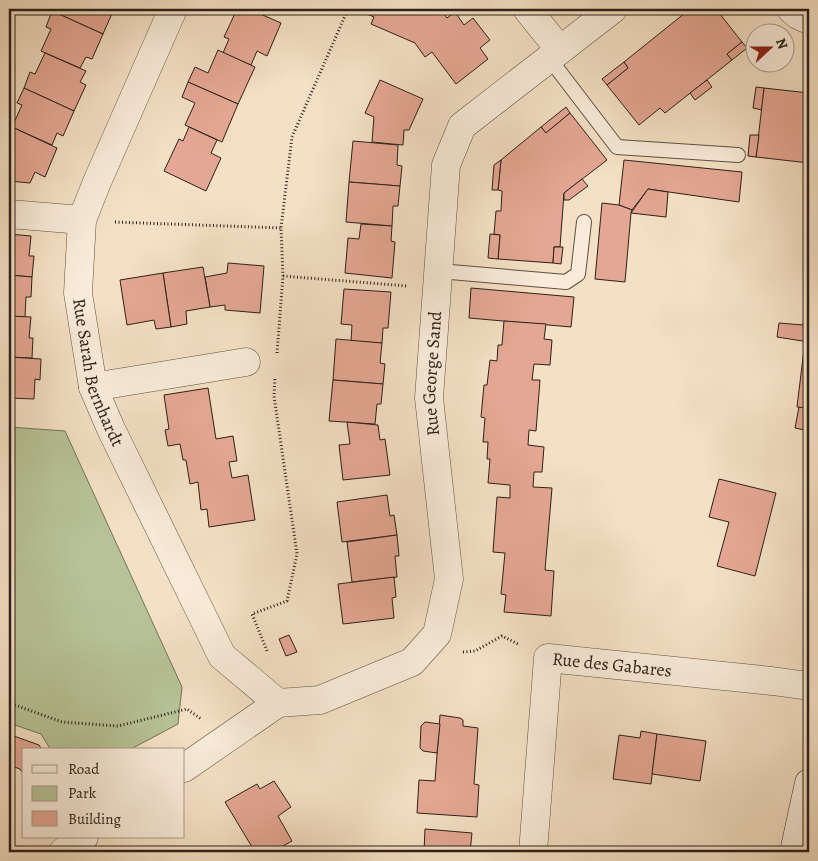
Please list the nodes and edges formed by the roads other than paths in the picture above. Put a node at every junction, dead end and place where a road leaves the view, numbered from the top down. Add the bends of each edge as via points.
1 (173, 9) edge
2 (527, 9) edge
3 (613, 9) edge
4 (791, 9) edge
5 (809, 20) edge
6 (554, 54) junction
7 (738, 155) dead end
8 (9, 214) edge
9 (82, 220) junction
10 (584, 222) dead end
11 (438, 280) junction
12 (246, 362) dead end
13 (93, 387) junction
14 (809, 686) edge
15 (278, 703) junction
16 (185, 767) edge
17 (809, 783) edge
18 (83, 838) edge
19 (63, 852) edge
20 (533, 852) edge
21 (794, 852) edge

1 - 9 street, Rue Sarah Bernhardt
2 - 6 street
3 - 6 street, Rue George Sand
4 - 5 street
6 - 7 lane via 617,147
6 - 11 street, Rue George Sand via 462,126 446,166
8 - 9 street
9 - 13 street, Rue Sarah Bernhardt via 78,293
10 - 11 lane via 578,274 566,282
11 - 15 street, Rue George Sand via 429,398 449,579 437,634 412,662 320,700
12 - 13 street
13 - 15 street, Rue Sarah Bernhardt via 222,656
14 - 20 street, Rue des Gabares via 548,658
15 - 16 street
17 - 21 street
18 - 19 street

